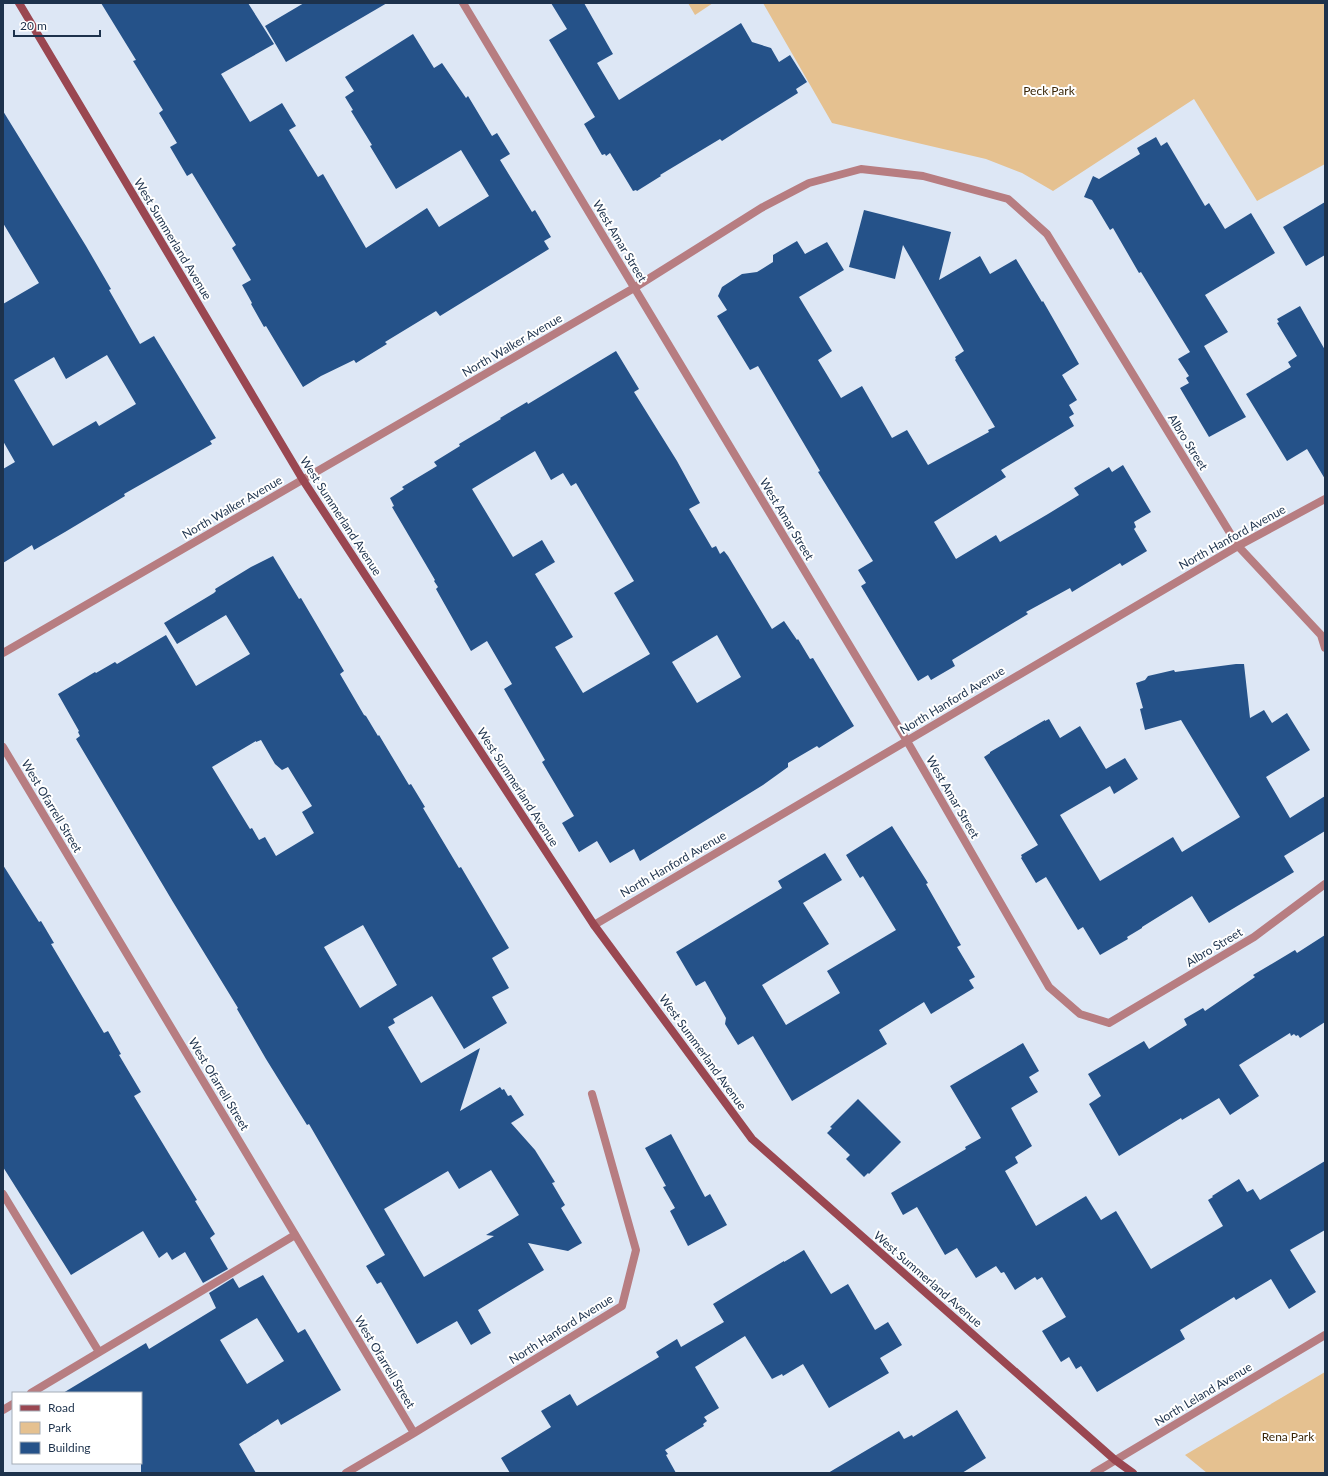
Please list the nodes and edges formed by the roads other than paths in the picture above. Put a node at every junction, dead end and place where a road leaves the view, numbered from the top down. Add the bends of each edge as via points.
1 (19, 3) edge
2 (464, 3) edge
3 (1047, 234) joint
4 (634, 288) junction
5 (303, 480) junction
6 (1325, 499) edge
7 (1238, 546) junction
8 (1323, 636) edge
9 (1325, 648) edge
10 (3, 653) edge
11 (906, 741) junction
12 (3, 747) edge
13 (1325, 884) edge
14 (594, 925) junction
15 (1110, 1023) joint
16 (592, 1094) dead end
17 (3, 1194) edge
18 (295, 1235) junction
19 (1325, 1335) edge
20 (99, 1352) junction
21 (33, 1392) edge
22 (12, 1405) edge
23 (3, 1410) edge
24 (414, 1433) junction
25 (1115, 1460) junction
26 (346, 1473) edge
27 (1094, 1473) edge
28 (1133, 1473) edge

1 - 5 main road, West Summerland Avenue
2 - 4 street, West Amar Street
3 - 4 street, North Walker Avenue via 1008,199 923,176 861,169 809,183 763,207
3 - 7 street, Albro Street
4 - 5 street, North Walker Avenue
4 - 11 street, West Amar Street
5 - 10 street, North Walker Avenue
5 - 14 main road, West Summerland Avenue
6 - 7 street, North Hanford Avenue
7 - 8 street, Albro Street
7 - 11 street, North Hanford Avenue
8 - 9 street, Albro Street
11 - 14 street, North Hanford Avenue
11 - 15 street, West Amar Street via 1049,987 1080,1014
12 - 18 street, West Ofarrell Street
13 - 15 street, Albro Street via 1254,936
14 - 25 main road, West Summerland Avenue via 752,1139
16 - 24 street, North Hanford Avenue via 636,1250 622,1306
17 - 20 street
18 - 20 street
18 - 24 street, West Ofarrell Street
19 - 25 street, North Leland Avenue
20 - 21 street
22 - 23 street
24 - 26 street, North Hanford Avenue
25 - 27 street, North Leland Avenue
25 - 28 main road, West Summerland Avenue

